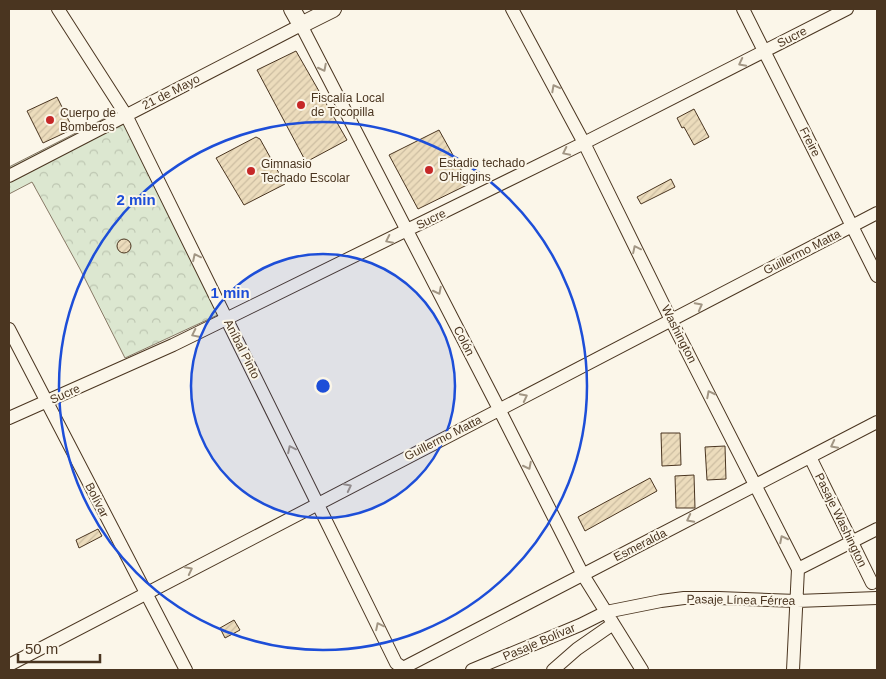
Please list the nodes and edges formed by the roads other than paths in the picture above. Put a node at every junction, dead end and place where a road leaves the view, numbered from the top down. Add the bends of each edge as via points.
1 (58, 9) edge
2 (292, 9) edge
3 (333, 9) edge
4 (512, 9) edge
5 (743, 9) edge
6 (847, 9) edge
7 (301, 25) junction
8 (764, 51) junction
9 (126, 115) junction
10 (584, 143) junction
11 (9, 176) edge
12 (877, 213) edge
13 (852, 226) junction
14 (407, 231) junction
15 (877, 276) edge
16 (226, 319) junction
17 (671, 320) junction
18 (9, 329) edge
19 (47, 402) junction
20 (499, 409) junction
21 (9, 418) edge
22 (877, 422) edge
23 (810, 457) junction
24 (756, 485) junction
25 (318, 503) junction
26 (877, 529) edge
27 (852, 541) junction
28 (798, 569) junction
29 (582, 575) junction
30 (872, 583) dead end
31 (145, 593) junction
32 (877, 598) edge
33 (797, 601) junction
34 (606, 612) junction
35 (613, 624) junction
36 (580, 625) junction
37 (591, 640) junction
38 (9, 666) edge
39 (403, 668) joint
40 (14, 670) edge
41 (186, 670) edge
42 (472, 670) edge
43 (553, 670) edge
44 (642, 670) edge
45 (793, 670) edge

1 - 9 street, Aníbal Pinto
2 - 7 main road, Colón
3 - 7 main road, 21 de Mayo
10 -> 4 street, Washington
5 - 8 street, Freire
6 - 8 street, Sucre
7 - 9 street, 21 de Mayo
7 -> 14 street, Colón
8 -> 10 street, Sucre
8 - 13 street, Freire
9 - 11 street, 21 de Mayo
16 -> 9 street, Aníbal Pinto
10 -> 14 street, Sucre
17 -> 10 street, Washington
12 - 13 street, Guillermo Matta
13 - 15 street, Freire
17 -> 13 street, Guillermo Matta
14 -> 16 street, Sucre
14 -> 20 street, Colón
16 -> 19 street, Sucre
25 -> 16 street, Aníbal Pinto
20 -> 17 street, Guillermo Matta
24 -> 17 street, Washington
18 - 19 street, Bolívar
19 - 21 street, Sucre
19 - 31 street, Bolívar
25 -> 20 street, Guillermo Matta
20 -> 29 street, Colón
22 -> 23 street, Esmeralda
23 - 24 street, Esmeralda
23 - 27 street, Pasaje Washington
28 -> 24 street, Washington
24 -> 29 street, Esmeralda
31 -> 25 street, Guillermo Matta
39 -> 25 street, Aníbal Pinto via 396,663
26 - 27 street
27 - 28 street
27 - 30 street, Pasaje Washington
28 - 33 street, Washington
29 - 34 street, Colón
29 - 39 street, Esmeralda
31 - 38 street, Guillermo Matta
31 - 41 street, Bolívar
32 - 33 street, Pasaje Línea Férrea
33 - 34 street, Pasaje Línea Férrea via 684,598
33 - 45 street, Washington
34 - 35 street, Colón
34 - 36 street, Pasaje Bolívar
35 - 37 street
35 - 44 street, Colón
36 - 37 street
36 - 42 street, Pasaje Bolívar
37 - 43 street
38 - 40 street

